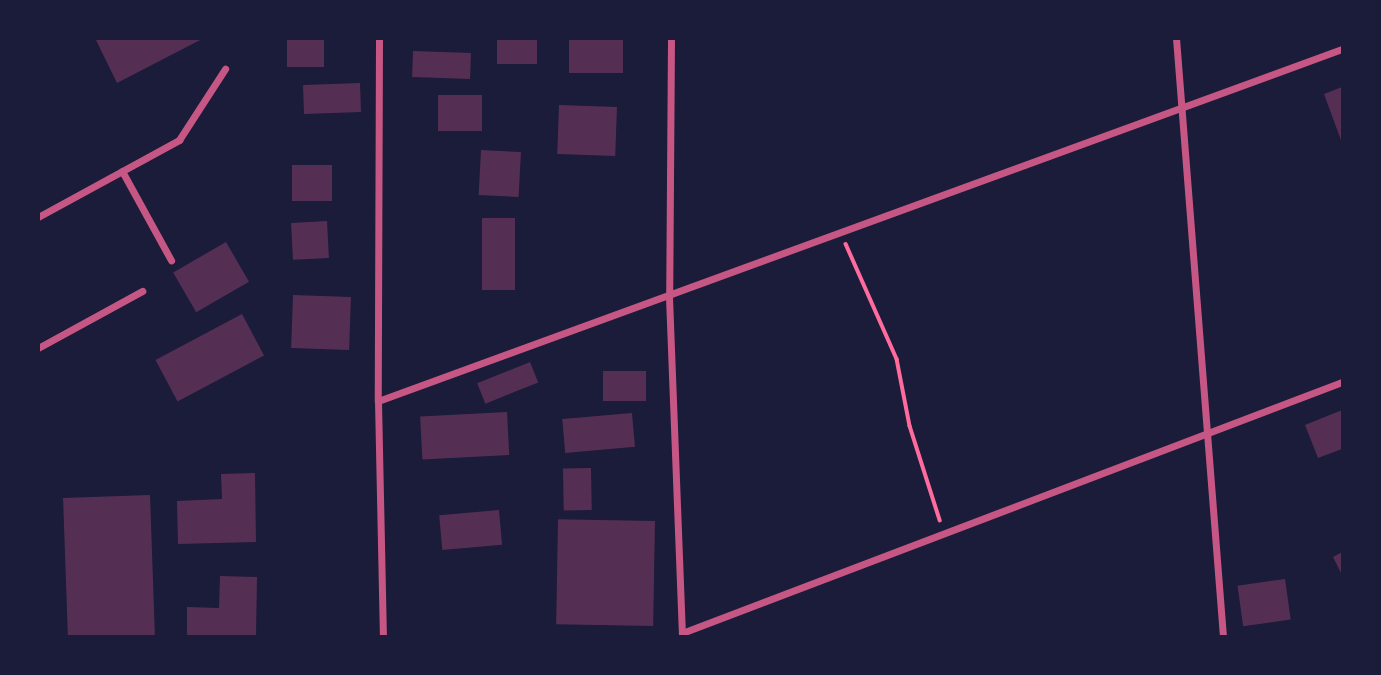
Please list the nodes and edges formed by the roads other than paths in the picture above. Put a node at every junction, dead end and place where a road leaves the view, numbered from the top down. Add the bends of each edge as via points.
1 (379, 38) edge
2 (671, 38) edge
3 (1177, 38) edge
4 (1342, 49) edge
5 (225, 69) dead end
6 (1180, 105) junction
7 (122, 171) junction
8 (38, 217) edge
9 (172, 260) dead end
10 (142, 291) dead end
11 (668, 298) junction
12 (38, 348) edge
13 (1342, 382) edge
14 (377, 401) junction
15 (1206, 435) junction
16 (682, 635) edge
17 (383, 636) edge
18 (1223, 636) edge

1 - 14 street
2 - 11 street
3 - 6 street
4 - 6 street
5 - 7 street via 179,140
6 - 11 street
6 - 15 street
7 - 8 street
7 - 9 street
10 - 12 street
11 - 14 street
11 - 16 street
13 - 15 street
14 - 17 street
15 - 16 street
15 - 18 street

